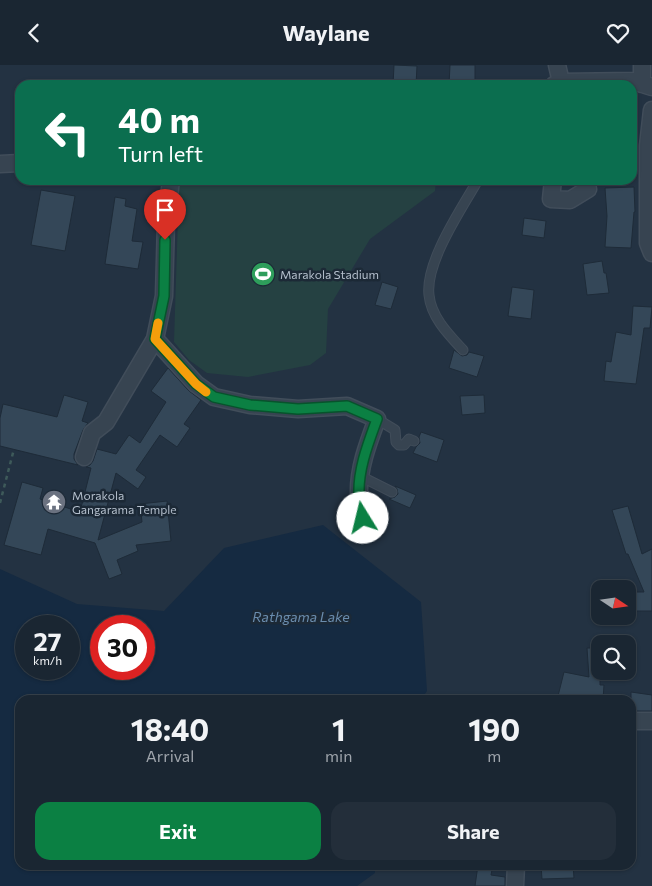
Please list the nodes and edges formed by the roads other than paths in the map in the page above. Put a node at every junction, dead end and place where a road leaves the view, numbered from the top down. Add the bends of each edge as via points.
1 (557, 65) edge
2 (642, 65) edge
3 (558, 80) edge
4 (647, 85) edge
5 (652, 109) edge
6 (15, 163) edge
7 (0, 164) edge
8 (170, 185) edge
9 (475, 185) edge
10 (553, 185) edge
11 (588, 189) dead end
12 (652, 253) edge
13 (155, 339) junction
14 (463, 350) dead end
15 (377, 419) junction
16 (414, 441) dead end
17 (84, 457) dead end
18 (360, 476) junction
19 (392, 492) dead end
20 (363, 518) dead end
21 (636, 721) edge
22 (652, 721) edge
23 (516, 870) edge
24 (515, 886) edge

1 - 3 street
2 - 4 street
5 - 12 street via 648,146 648,243
6 - 7 street
8 - 13 street via 164,296
9 - 14 lane via 452,225 430,274 429,296 435,315 446,333
10 - 11 street via 552,199 570,200
13 - 15 street via 196,384 214,397 250,405 298,409 347,406
13 - 17 street via 106,422 92,433
15 - 16 lane via 395,431 399,445 404,445 409,439
15 - 18 street
18 - 19 lane
18 - 20 street
21 - 22 street
23 - 24 street

